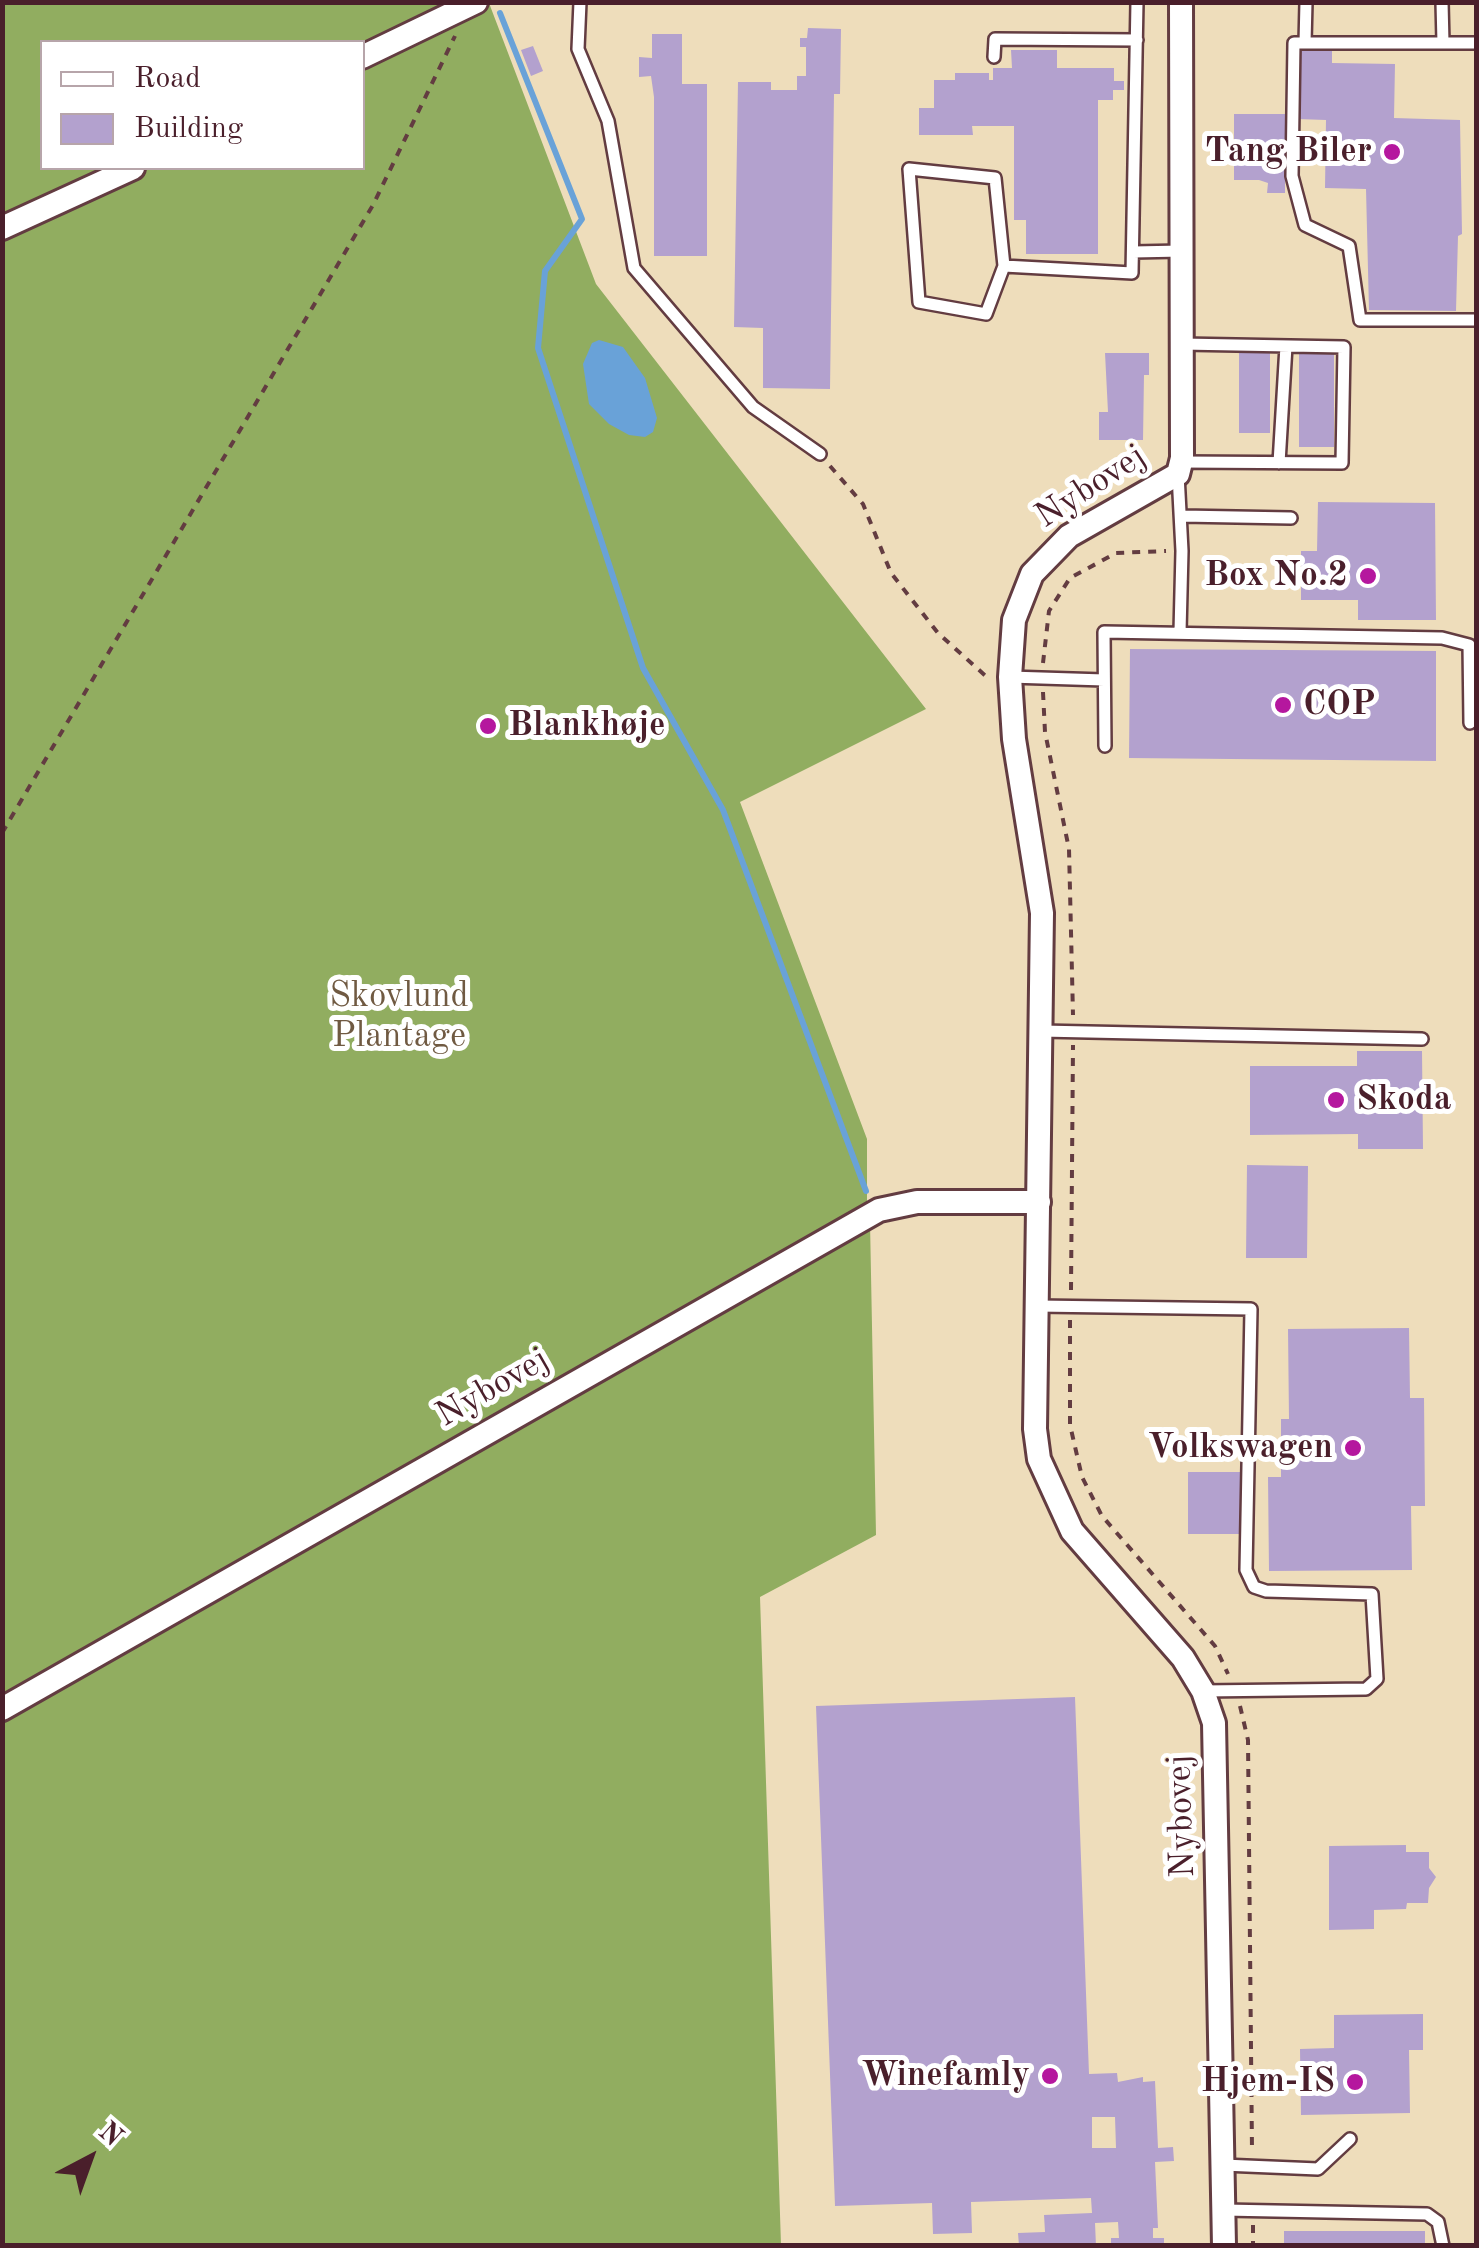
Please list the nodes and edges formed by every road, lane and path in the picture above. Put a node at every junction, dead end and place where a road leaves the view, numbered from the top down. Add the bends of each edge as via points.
1 (580, 2) edge
2 (1137, 2) edge
3 (1181, 2) edge
4 (1306, 2) edge
5 (1442, 2) edge
6 (473, 4) edge
7 (1136, 40) junction
8 (1305, 43) junction
9 (1442, 44) junction
10 (1476, 44) edge
11 (365, 57) edge
12 (994, 57) dead end
13 (129, 170) edge
14 (2, 228) edge
15 (1133, 252) junction
16 (1182, 252) junction
17 (1004, 266) junction
18 (1476, 320) edge
19 (1182, 344) junction
20 (1286, 346) junction
21 (820, 454) joint
22 (1279, 463) junction
23 (1179, 468) junction
24 (1182, 516) junction
25 (1291, 518) dead end
26 (1182, 550) junction
27 (1180, 632) junction
28 (1043, 678) junction
29 (1104, 680) junction
30 (1010, 684) junction
31 (1470, 723) dead end
32 (1105, 746) dead end
33 (2, 833) edge
34 (1041, 1031) junction
35 (1073, 1034) junction
36 (1422, 1039) dead end
37 (1039, 1202) junction
38 (1037, 1306) junction
39 (1070, 1308) junction
40 (1203, 1691) junction
41 (1236, 1692) junction
42 (2, 1709) edge
43 (1350, 2139) dead end
44 (1223, 2165) junction
45 (1252, 2168) junction
46 (1224, 2210) junction
47 (1252, 2210) junction
48 (1224, 2246) edge
49 (1253, 2246) edge
50 (1443, 2246) edge

1 - 21 lane via 578,50 608,121 634,268 753,407
2 - 7 lane
3 - 16 street, Nybovej
4 - 8 lane
5 - 9 lane
6 - 11 street
6 - 33 path via 374,206
7 - 12 lane via 995,39
7 - 15 lane
8 - 9 lane
8 - 18 lane via 1294,43 1292,176 1306,225 1349,246 1360,320
9 - 10 lane
13 - 14 street
15 - 16 lane
15 - 17 lane via 1132,273
16 - 19 street, Nybovej
17 - 17 lane via 995,178 909,169 918,302 986,314
19 - 20 lane
19 - 23 street, Nybovej
20 - 22 lane
20 - 22 lane via 1344,347 1342,463
21 - 30 path via 863,504 891,574 938,633 992,682
22 - 23 lane
23 - 24 lane
23 - 30 street, Nybovej via 1049,553 1020,597
24 - 25 lane
24 - 26 lane
26 - 27 lane
26 - 28 path via 1116,553 1070,578 1049,610
27 - 29 lane via 1104,632
27 - 31 lane via 1442,638 1469,645
28 - 29 lane
28 - 30 lane
28 - 35 path via 1045,732 1069,849
29 - 32 lane
30 - 34 street, Nybovej via 1042,912
34 - 35 lane
34 - 37 street, Nybovej
35 - 36 lane
35 - 39 path
37 - 38 street, Nybovej
37 - 42 street, Nybovej via 916,1202 879,1210
38 - 39 lane
38 - 40 street, Nybovej via 1034,1429 1061,1512
39 - 41 path via 1070,1425 1082,1477 1102,1516 1215,1646
39 - 41 lane via 1252,1310 1246,1570 1254,1587 1266,1592 1372,1594 1377,1679 1366,1688
40 - 41 lane
40 - 44 street, Nybovej via 1218,1763
41 - 45 path via 1248,1740
43 - 45 lane via 1318,2170
44 - 45 lane
44 - 46 street, Nybovej
46 - 47 lane
46 - 48 street, Nybovej
47 - 49 path
47 - 50 lane via 1428,2214 1438,2222

